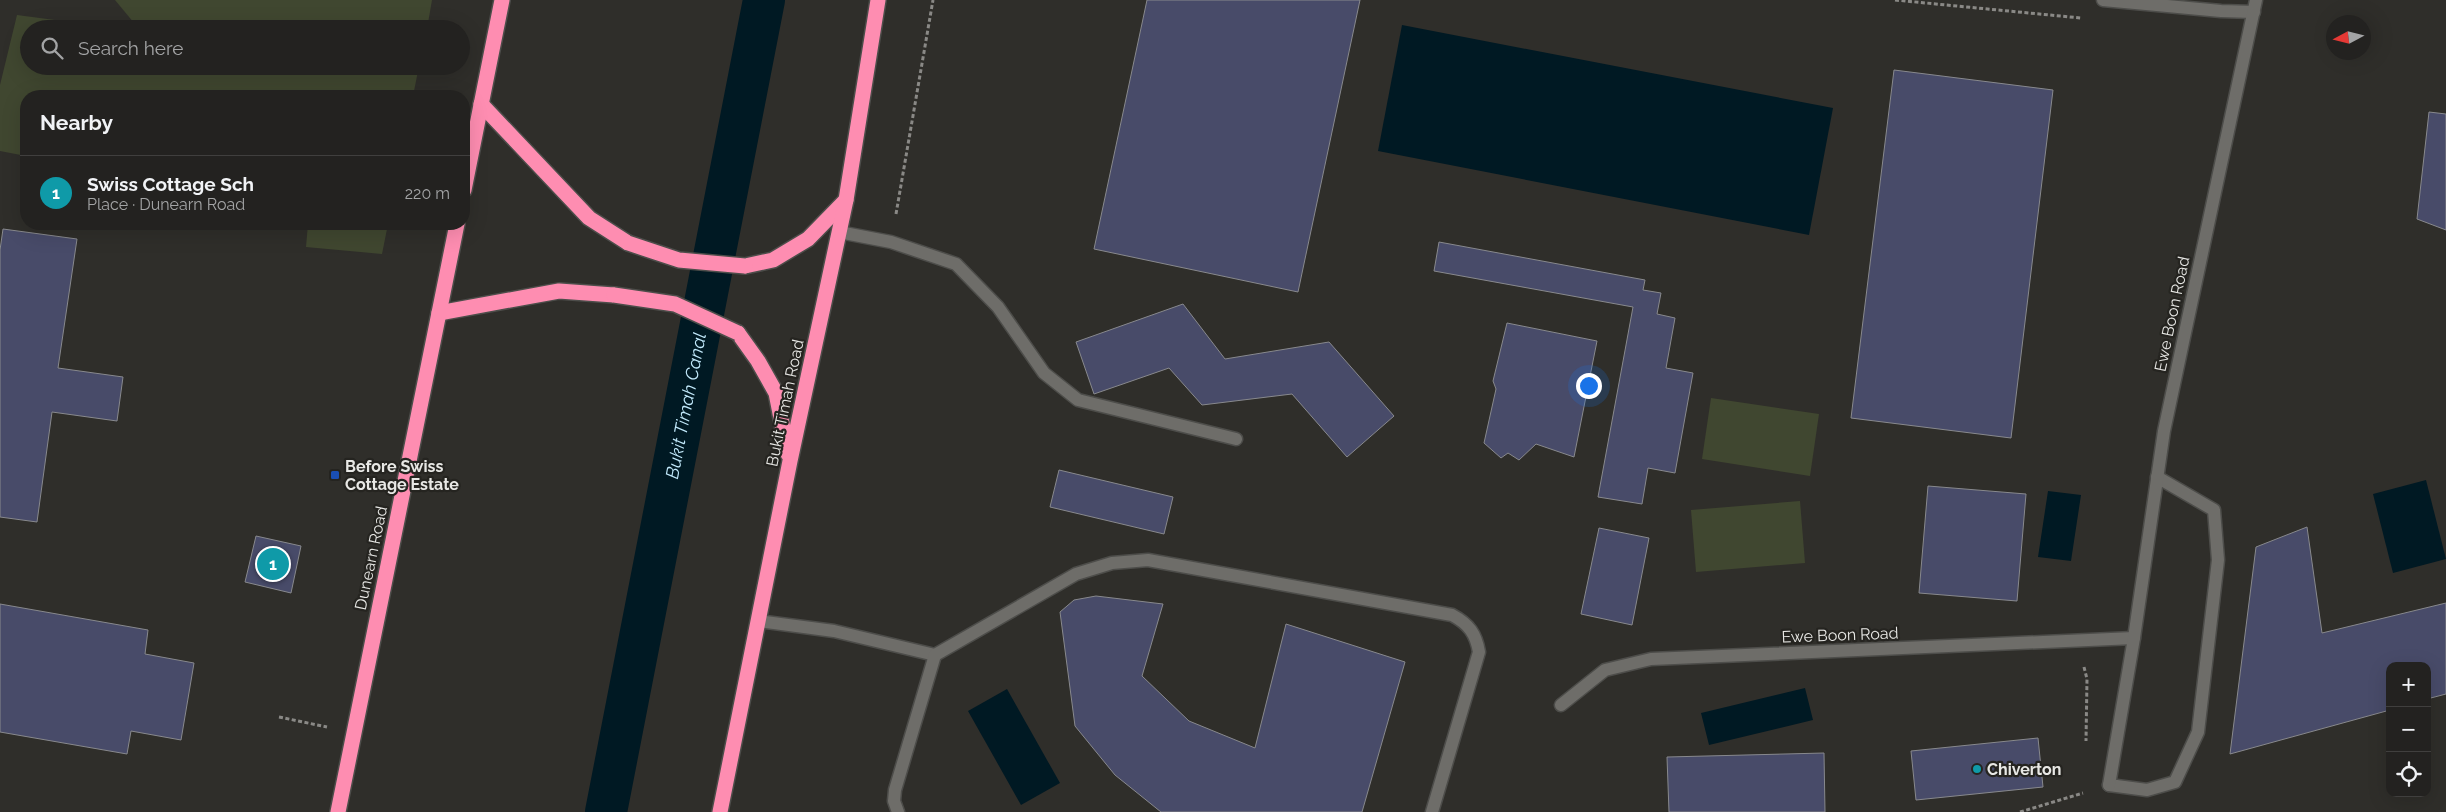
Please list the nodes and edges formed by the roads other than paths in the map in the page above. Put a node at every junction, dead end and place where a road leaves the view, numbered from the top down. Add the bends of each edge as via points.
1 (502, 0) edge
2 (878, 0) edge
3 (2103, 0) edge
4 (2255, 6) edge
5 (481, 104) junction
6 (470, 160) edge
7 (846, 200) junction
8 (456, 230) edge
9 (839, 232) junction
10 (439, 313) junction
11 (1236, 439) dead end
12 (790, 461) junction
13 (2157, 476) junction
14 (758, 621) junction
15 (2134, 638) junction
16 (935, 655) junction
17 (1561, 705) dead end
18 (338, 812) edge
19 (720, 812) edge
20 (898, 812) edge
21 (1432, 812) edge

1 - 5 highway
2 - 7 highway, Bukit Timah Road
3 - 4 street via 2221,12
4 - 13 street, Ewe Boon Road
5 - 6 highway
5 - 7 highway, bridge via 589,218 628,243 679,260 746,266 773,260 808,239
7 - 9 highway, Bukit Timah Road
8 - 10 highway, Dunearn Road
9 - 11 street via 891,242 956,264 998,307 1044,373 1078,400
9 - 12 highway, Bukit Timah Road
10 - 12 highway, bridge via 559,290 675,304 738,333 776,393
10 - 18 highway, Dunearn Road
12 - 14 highway, Bukit Timah Road
13 - 15 street, Ewe Boon Road
13 - 15 street, Ewe Boon Road via 2214,510 2218,560 2198,732 2175,782 2147,790 2110,785
14 - 16 street via 834,631
14 - 19 highway, Bukit Timah Road
15 - 17 street, Ewe Boon Road via 1651,659 1605,670
16 - 20 street via 895,790
16 - 21 street via 1076,574 1112,563 1148,560 1452,616 1472,630 1479,652

